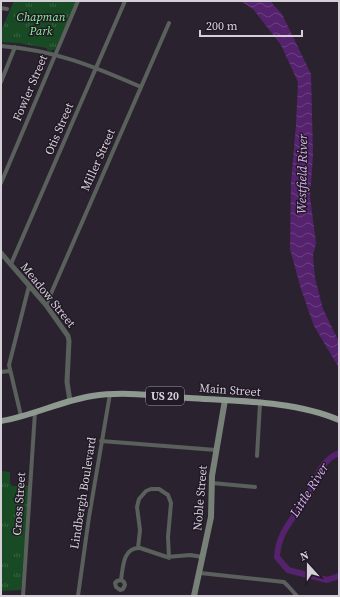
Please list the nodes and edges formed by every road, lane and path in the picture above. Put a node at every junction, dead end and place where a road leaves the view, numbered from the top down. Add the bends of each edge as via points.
1 (78, 1) edge
2 (125, 1) edge
3 (1, 8) edge
4 (7, 9) dead end
5 (169, 23) dead end
6 (1, 46) edge
7 (15, 47) junction
8 (55, 54) junction
9 (96, 67) junction
10 (1, 82) edge
11 (141, 87) junction
12 (1, 183) edge
13 (1, 253) edge
14 (11, 264) junction
15 (30, 286) junction
16 (46, 305) junction
17 (9, 371) junction
18 (1, 372) edge
19 (110, 394) junction
20 (225, 400) junction
21 (70, 401) junction
22 (260, 403) junction
23 (35, 412) junction
24 (21, 416) junction
25 (339, 420) edge
26 (1, 421) edge
27 (101, 441) junction
28 (216, 450) junction
29 (257, 456) dead end
30 (212, 483) junction
31 (255, 487) dead end
32 (138, 548) junction
33 (203, 557) junction
34 (169, 558) junction
35 (200, 573) junction
36 (121, 580) dead end
37 (23, 596) edge
38 (78, 596) edge
39 (194, 596) edge
40 (297, 596) edge

1 - 8 street, Fowler Street
2 - 9 street, Otis Street
3 - 4 street
5 - 11 street, Miller Street
6 - 7 street
7 - 8 street
7 - 10 street
8 - 9 street
8 - 12 street, Fowler Street
9 - 11 street
9 - 14 street, Otis Street
11 - 16 street, Miller Street
13 - 14 street, Meadow Street
14 - 15 street, Meadow Street
15 - 16 street, Meadow Street
15 - 17 street
16 - 21 street, Meadow Street via 69,337 67,382
17 - 18 street
17 - 24 street
19 - 20 main road, Main Street / US 20
19 - 21 main road, Main Street / US 20
19 - 27 street, Lindbergh Boulevard
20 - 22 main road, Main Street / US 20
20 - 28 main road, Noble Street
21 - 23 main road, Main Street / US 20
22 - 25 main road, Main Street / US 20 via 304,409
22 - 29 street
23 - 24 main road, Main Street / US 20
23 - 37 street, Cross Street
24 - 26 main road, Main Street / US 20
27 - 28 street
27 - 38 street, Lindbergh Boulevard
28 - 30 main road, Noble Street
30 - 31 street
30 - 33 main road, Noble Street via 211,517
32 - 34 street
32 - 34 street via 140,530 137,504 142,494 148,490 159,489 168,495 171,503
32 - 36 street via 132,549 126,555
33 - 34 street via 190,555
33 - 35 main road, Noble Street
35 - 39 main road, Noble Street
35 - 40 street via 284,582

